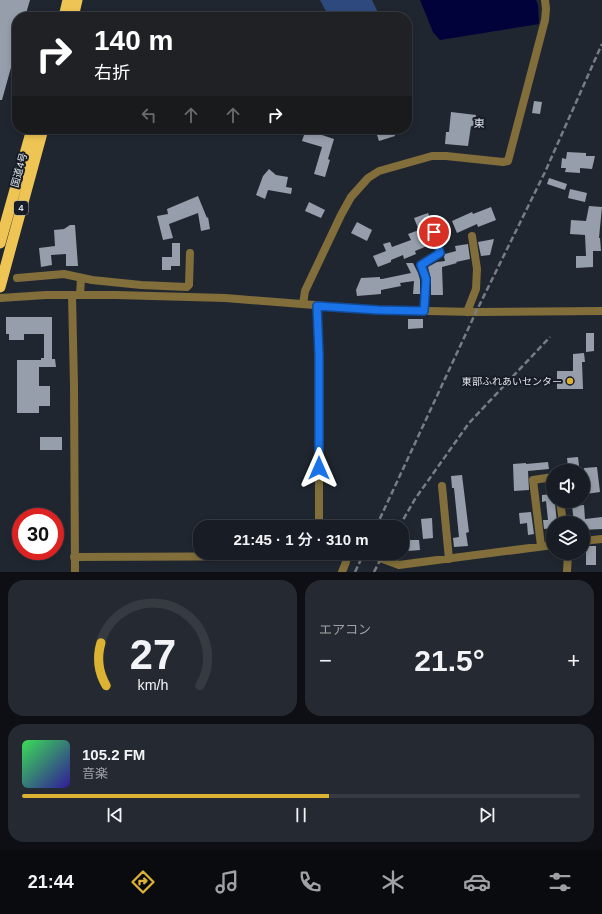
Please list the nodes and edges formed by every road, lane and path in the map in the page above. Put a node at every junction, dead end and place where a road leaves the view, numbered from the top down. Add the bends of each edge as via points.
1 (68, 0) edge
2 (77, 0) edge
3 (545, 0) edge
4 (65, 12) edge
5 (74, 12) edge
6 (31, 134) edge
7 (41, 134) edge
8 (434, 232) dead end
9 (472, 236) dead end
10 (0, 243) edge
11 (190, 253) dead end
12 (17, 278) dead end
13 (82, 278) junction
14 (0, 287) edge
15 (76, 295) junction
16 (0, 298) edge
17 (302, 304) junction
18 (317, 306) junction
19 (424, 311) junction
20 (602, 311) edge
21 (467, 312) junction
22 (546, 478) edge
23 (442, 486) dead end
24 (319, 520) edge
25 (602, 540) edge
26 (590, 541) edge
27 (541, 546) junction
28 (546, 546) edge
29 (193, 556) edge
30 (74, 557) junction
31 (449, 559) junction
32 (346, 560) edge
33 (386, 560) edge
34 (568, 560) edge
35 (421, 563) junction
36 (75, 572) edge
37 (342, 572) edge
38 (421, 572) edge
39 (567, 572) edge

1 - 4 highway
2 - 5 highway
3 - 17 street via 545,20 508,161 432,156 379,171 368,178 341,215 305,290
6 - 10 highway, 国道4号 / 4
7 - 14 highway, 国道4号 / 4
8 - 19 street via 440,253 421,265 426,279
9 - 21 street via 477,269 476,290
11 - 13 street via 187,287
12 - 13 street via 64,274
13 - 15 street
15 - 16 street
15 - 17 street via 225,298
15 - 30 street
17 - 18 street
18 - 19 street
18 - 24 street
19 - 21 street
20 - 21 street
22 - 27 street via 533,480
23 - 31 street
25 - 26 street
27 - 28 street
27 - 31 street
29 - 30 street
30 - 36 street
31 - 35 street
32 - 37 street
33 - 35 street via 399,565
34 - 39 street
35 - 38 street

